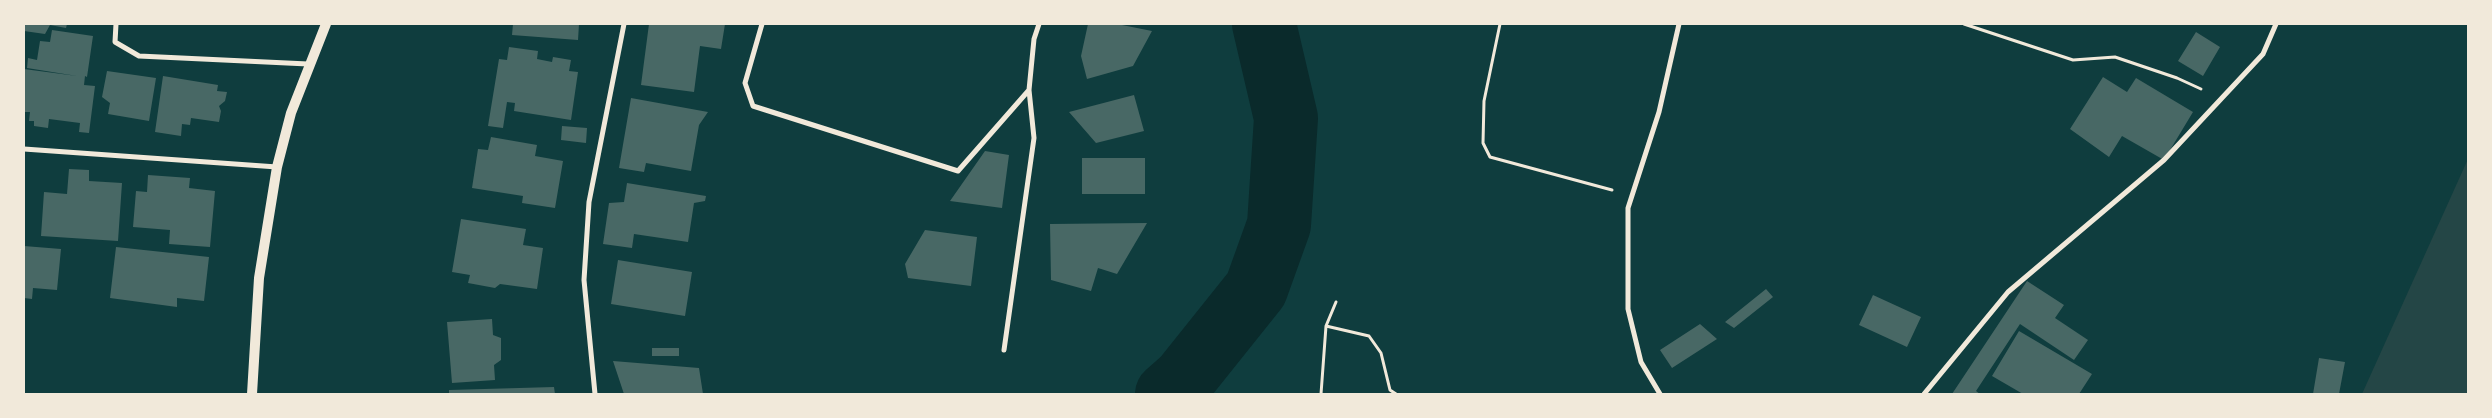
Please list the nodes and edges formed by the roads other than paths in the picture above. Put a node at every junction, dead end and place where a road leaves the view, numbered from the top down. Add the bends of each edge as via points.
1 (116, 24) edge
2 (326, 24) edge
3 (624, 24) edge
4 (762, 24) edge
5 (1039, 24) edge
6 (1679, 24) edge
7 (2276, 24) edge
8 (308, 64) junction
9 (1029, 90) junction
10 (24, 149) edge
11 (277, 167) junction
12 (1004, 350) dead end
13 (252, 394) edge
14 (595, 394) edge
15 (1660, 394) edge
16 (1924, 394) edge

1 - 8 street via 115,42 139,56
2 - 8 main road
3 - 14 street via 589,202 584,280
4 - 9 street via 745,83 753,106 958,171
5 - 9 street via 1034,39
6 - 15 street via 1659,112 1628,208 1628,309 1641,362
7 - 16 street via 2263,54 2164,160 2008,292
8 - 11 main road
9 - 12 street via 1034,138
10 - 11 street
11 - 13 main road via 259,278

